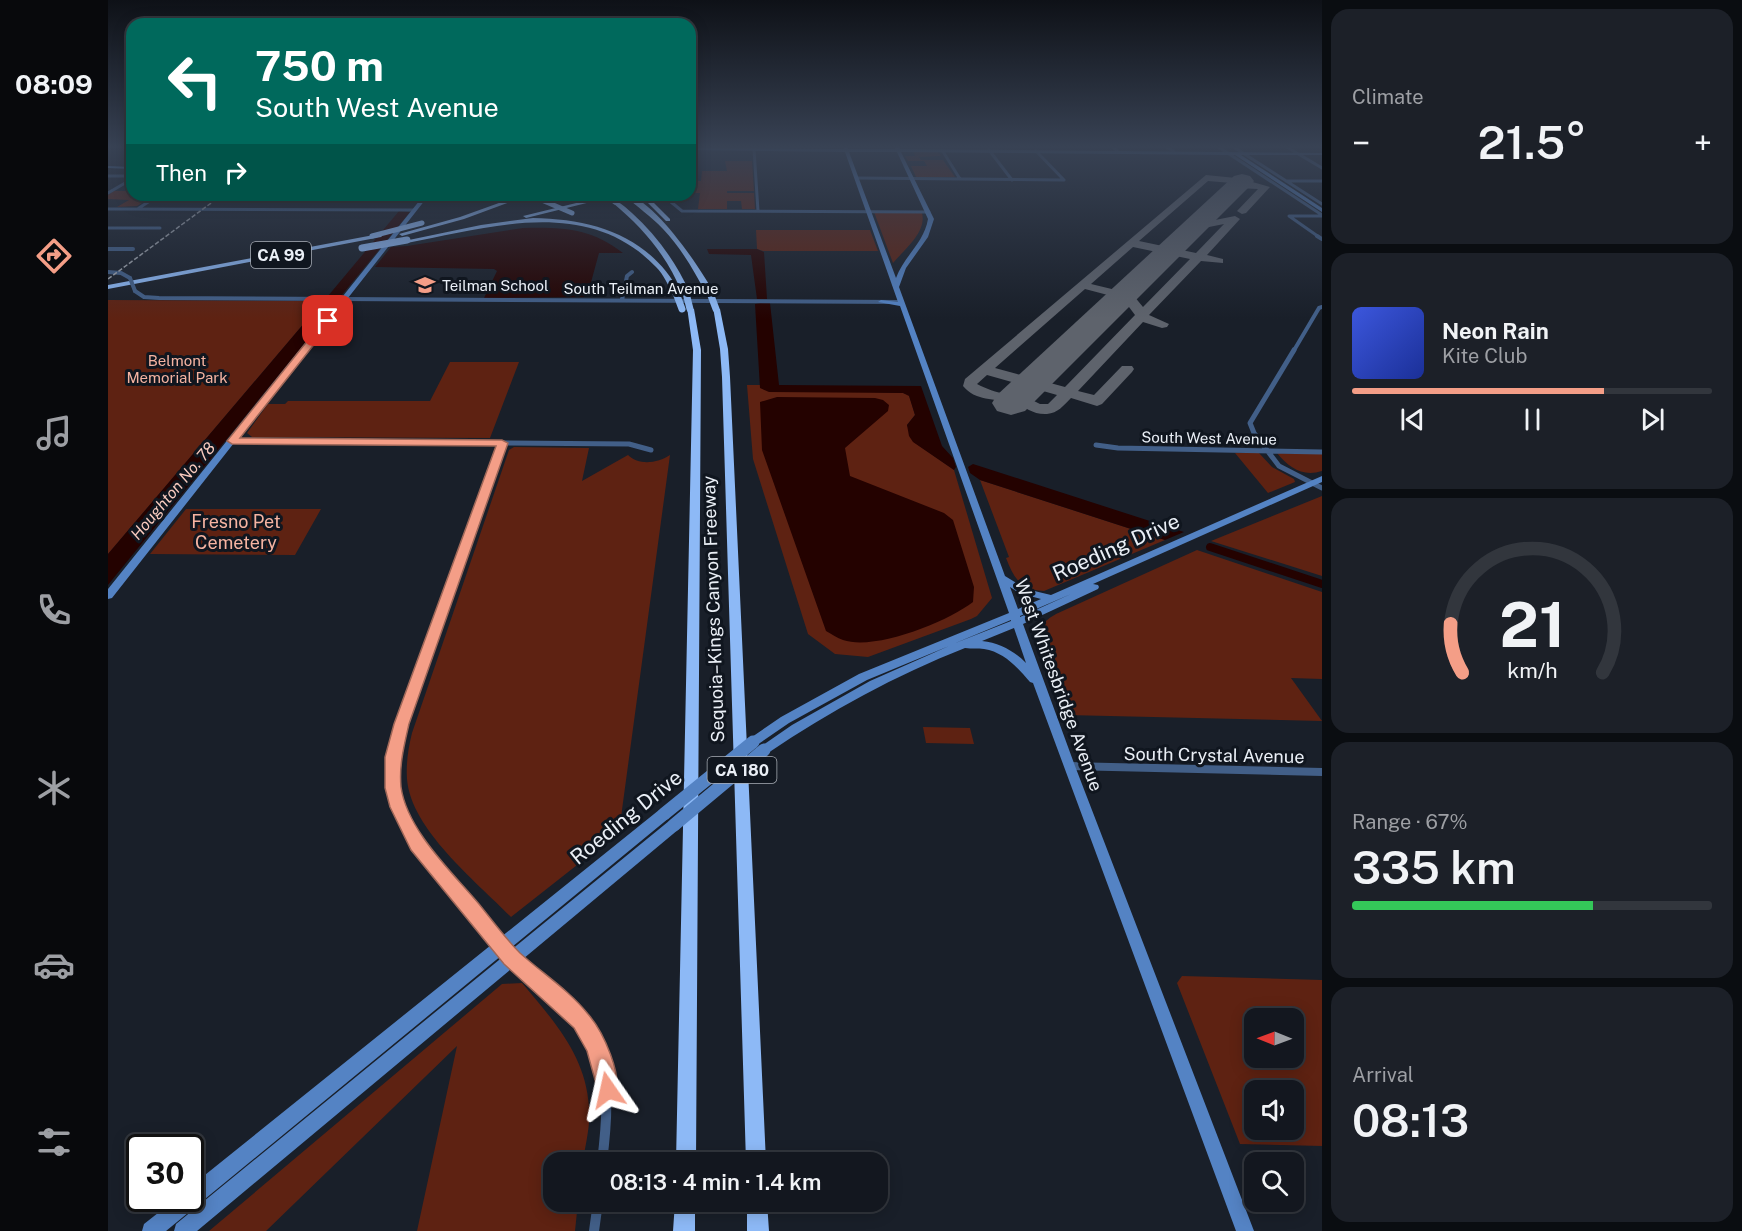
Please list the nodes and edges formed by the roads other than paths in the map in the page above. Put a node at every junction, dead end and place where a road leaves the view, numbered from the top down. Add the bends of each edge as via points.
1 (146, 203) edge
2 (419, 203) edge
3 (479, 203) edge
4 (492, 203) edge
5 (502, 203) edge
6 (550, 203) edge
7 (586, 203) edge
8 (621, 203) edge
9 (639, 203) edge
10 (643, 203) edge
11 (651, 203) edge
12 (673, 203) edge
13 (758, 203) edge
14 (866, 203) edge
15 (924, 203) edge
16 (1303, 203) edge
17 (108, 209) edge
18 (138, 209) junction
19 (412, 210) junction
20 (758, 211) junction
21 (869, 212) junction
22 (928, 212) junction
23 (1322, 216) edge
24 (666, 218) junction
25 (108, 228) edge
26 (160, 228) dead end
27 (405, 236) junction
28 (375, 237) junction
29 (1322, 239) edge
30 (108, 249) edge
31 (133, 249) dead end
32 (695, 265) junction
33 (660, 267) junction
34 (225, 269) junction
35 (109, 272) edge
36 (632, 272) dead end
37 (897, 286) junction
38 (108, 289) edge
39 (340, 299) junction
40 (622, 300) junction
41 (881, 302) joint
42 (903, 304) junction
43 (1321, 307) edge
44 (686, 309) junction
45 (232, 441) junction
46 (502, 443) junction
47 (1096, 445) dead end
48 (651, 450) dead end
49 (1268, 451) junction
50 (1322, 452) edge
51 (1320, 485) edge
52 (1001, 578) junction
53 (108, 596) edge
54 (1051, 598) junction
55 (1016, 619) junction
56 (954, 648) junction
57 (1040, 686) junction
58 (1069, 766) junction
59 (1322, 772) edge
60 (669, 819) junction
61 (506, 951) junction
62 (603, 1152) edge
63 (686, 1152) edge
64 (756, 1152) edge
65 (597, 1212) edge
66 (685, 1212) edge
67 (758, 1212) edge
68 (151, 1231) edge
69 (183, 1231) edge
70 (594, 1231) edge
71 (684, 1231) edge
72 (758, 1231) edge
73 (1245, 1231) edge

1 - 18 street
2 - 19 main road
3 - 28 highway, bridge
4 - 27 highway, CA 99
5 - 27 highway, CA 99
6 - 33 highway, bridge via 629,240
7 - 27 highway
8 - 44 highway, Sequoia–Kings Canyon Freeway / CA 180, bridge via 674,266 686,293
9 - 32 highway, Sequoia–Kings Canyon Freeway / CA 180 via 668,230
10 - 24 highway
11 - 24 highway
12 - 20 street via 682,211
13 - 20 street
14 - 21 main road, West Whitesbridge Avenue
15 - 22 main road
16 - 23 street
17 - 18 street
18 - 19 street
19 - 39 main road
20 - 21 street
21 - 22 street
21 - 37 main road, West Whitesbridge Avenue
22 - 37 main road via 930,232 897,274
23 - 29 street via 1289,216
24 - 32 highway
25 - 26 street
27 - 28 highway, CA 99
27 - 33 highway via 507,224 588,225 634,245
27 - 34 highway, bridge via 385,244
28 - 34 highway, CA 99
28 - 38 highway, CA 99
30 - 31 street
32 - 64 highway, Sequoia–Kings Canyon Freeway / CA 180, bridge via 716,309 724,350
33 - 44 highway, bridge
34 - 38 highway, CA 99
35 - 39 street, South Teilman Avenue, bridge via 122,273 130,278 140,296 152,298
36 - 40 street via 627,276
37 - 42 main road, West Whitesbridge Avenue
39 - 40 street, South Teilman Avenue
39 - 45 main road
40 - 41 street, South Teilman Avenue
41 - 42 main road
42 - 52 main road, West Whitesbridge Avenue
43 - 49 street via 1250,421 1251,430
44 - 63 highway, Sequoia–Kings Canyon Freeway / CA 180 via 697,351
45 - 46 street
45 - 53 main road
46 - 48 street via 629,444
46 - 61 street via 402,724 393,757 393,788 413,837
47 - 49 street, South West Avenue
49 - 50 street, South West Avenue
49 - 51 street via 1279,466
51 - 54 main road, Roeding Drive
51 - 55 main road, Roeding Drive
52 - 54 main road via 1023,591
52 - 55 main road, West Whitesbridge Avenue
54 - 55 main road, Roeding Drive
55 - 56 main road, Roeding Drive
55 - 57 main road, West Whitesbridge Avenue
55 - 60 main road, Roeding Drive, bridge via 863,677 785,720 753,742
56 - 57 main road via 976,644 994,647 1020,663
56 - 60 main road, Roeding Drive, bridge via 874,684 796,728
57 - 58 main road, West Whitesbridge Avenue
58 - 59 street, South Crystal Avenue
58 - 73 main road, West Whitesbridge Avenue
60 - 61 main road, Roeding Drive
61 - 62 street via 581,1021 596,1046 608,1090
61 - 68 main road, Roeding Drive
61 - 69 main road, Roeding Drive
65 - 70 street
66 - 71 highway
67 - 72 highway

